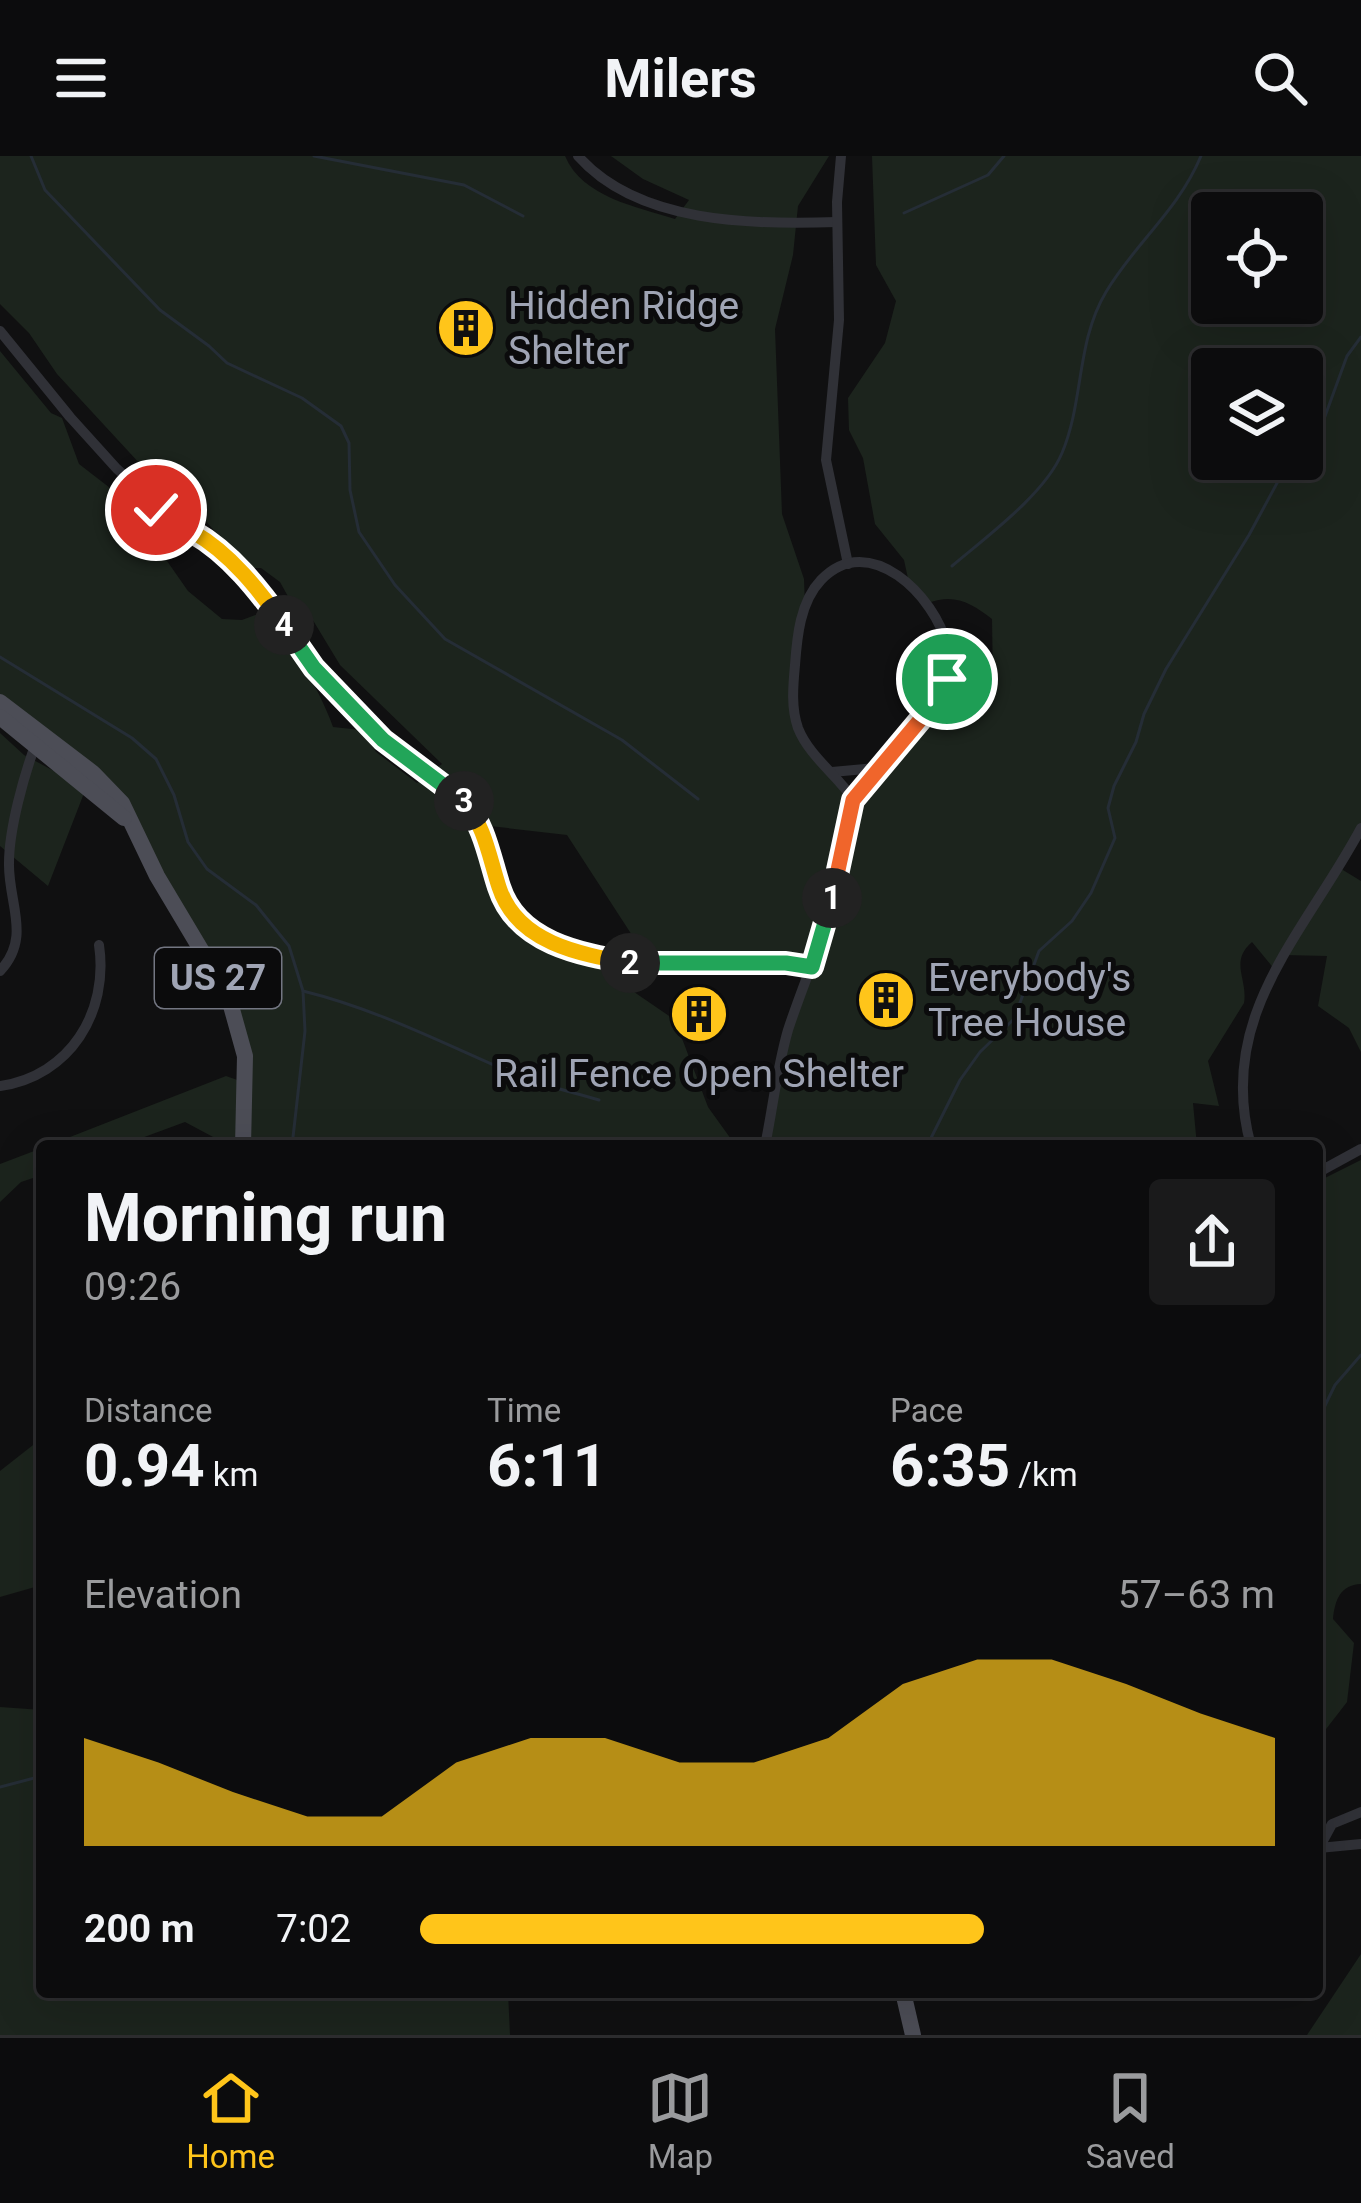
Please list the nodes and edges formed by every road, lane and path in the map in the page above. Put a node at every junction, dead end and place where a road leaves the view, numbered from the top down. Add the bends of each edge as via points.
1 (578, 156) edge
2 (841, 156) edge
3 (837, 222) junction
4 (0, 331) edge
5 (155, 502) junction
6 (189, 528) junction
7 (848, 564) junction
8 (0, 703) edge
9 (0, 717) edge
10 (38, 739) junction
11 (877, 768) junction
12 (832, 772) junction
13 (853, 800) junction
14 (1361, 828) edge
15 (99, 945) dead end
16 (812, 967) junction
17 (0, 971) edge
18 (0, 1086) edge
19 (243, 1140) edge
20 (767, 1140) edge
21 (1249, 1140) edge
22 (1361, 1149) edge
23 (1323, 1170) edge
24 (1361, 1812) edge
25 (1323, 1841) edge
26 (1361, 1844) edge
27 (1323, 1849) edge
28 (905, 1998) edge
29 (914, 2035) edge

1 - 3 street via 610,184 676,209 737,220
2 - 3 street
3 - 7 street via 839,320 826,460
4 - 5 street
5 - 6 street via 164,525
5 - 6 street via 181,503
6 - 16 street via 257,589 314,668 383,740 461,798 480,825 508,907 541,938 652,966
7 - 11 street via 878,566 909,583 936,616 949,659 936,701
7 - 12 street via 812,593 797,638 798,729
8 - 10 main road, US 27
9 - 10 main road, US 27
10 - 17 street via 9,863 17,942
10 - 19 main road, US 27 via 105,784 236,1013 247,1084
11 - 12 street
11 - 13 street
12 - 13 street
13 - 16 street
14 - 21 street via 1255,1010 1241,1068
15 - 18 street via 101,990 80,1038 38,1075
16 - 20 street via 787,1034
22 - 23 street
24 - 25 street via 1332,1824
26 - 27 street
28 - 29 main road

